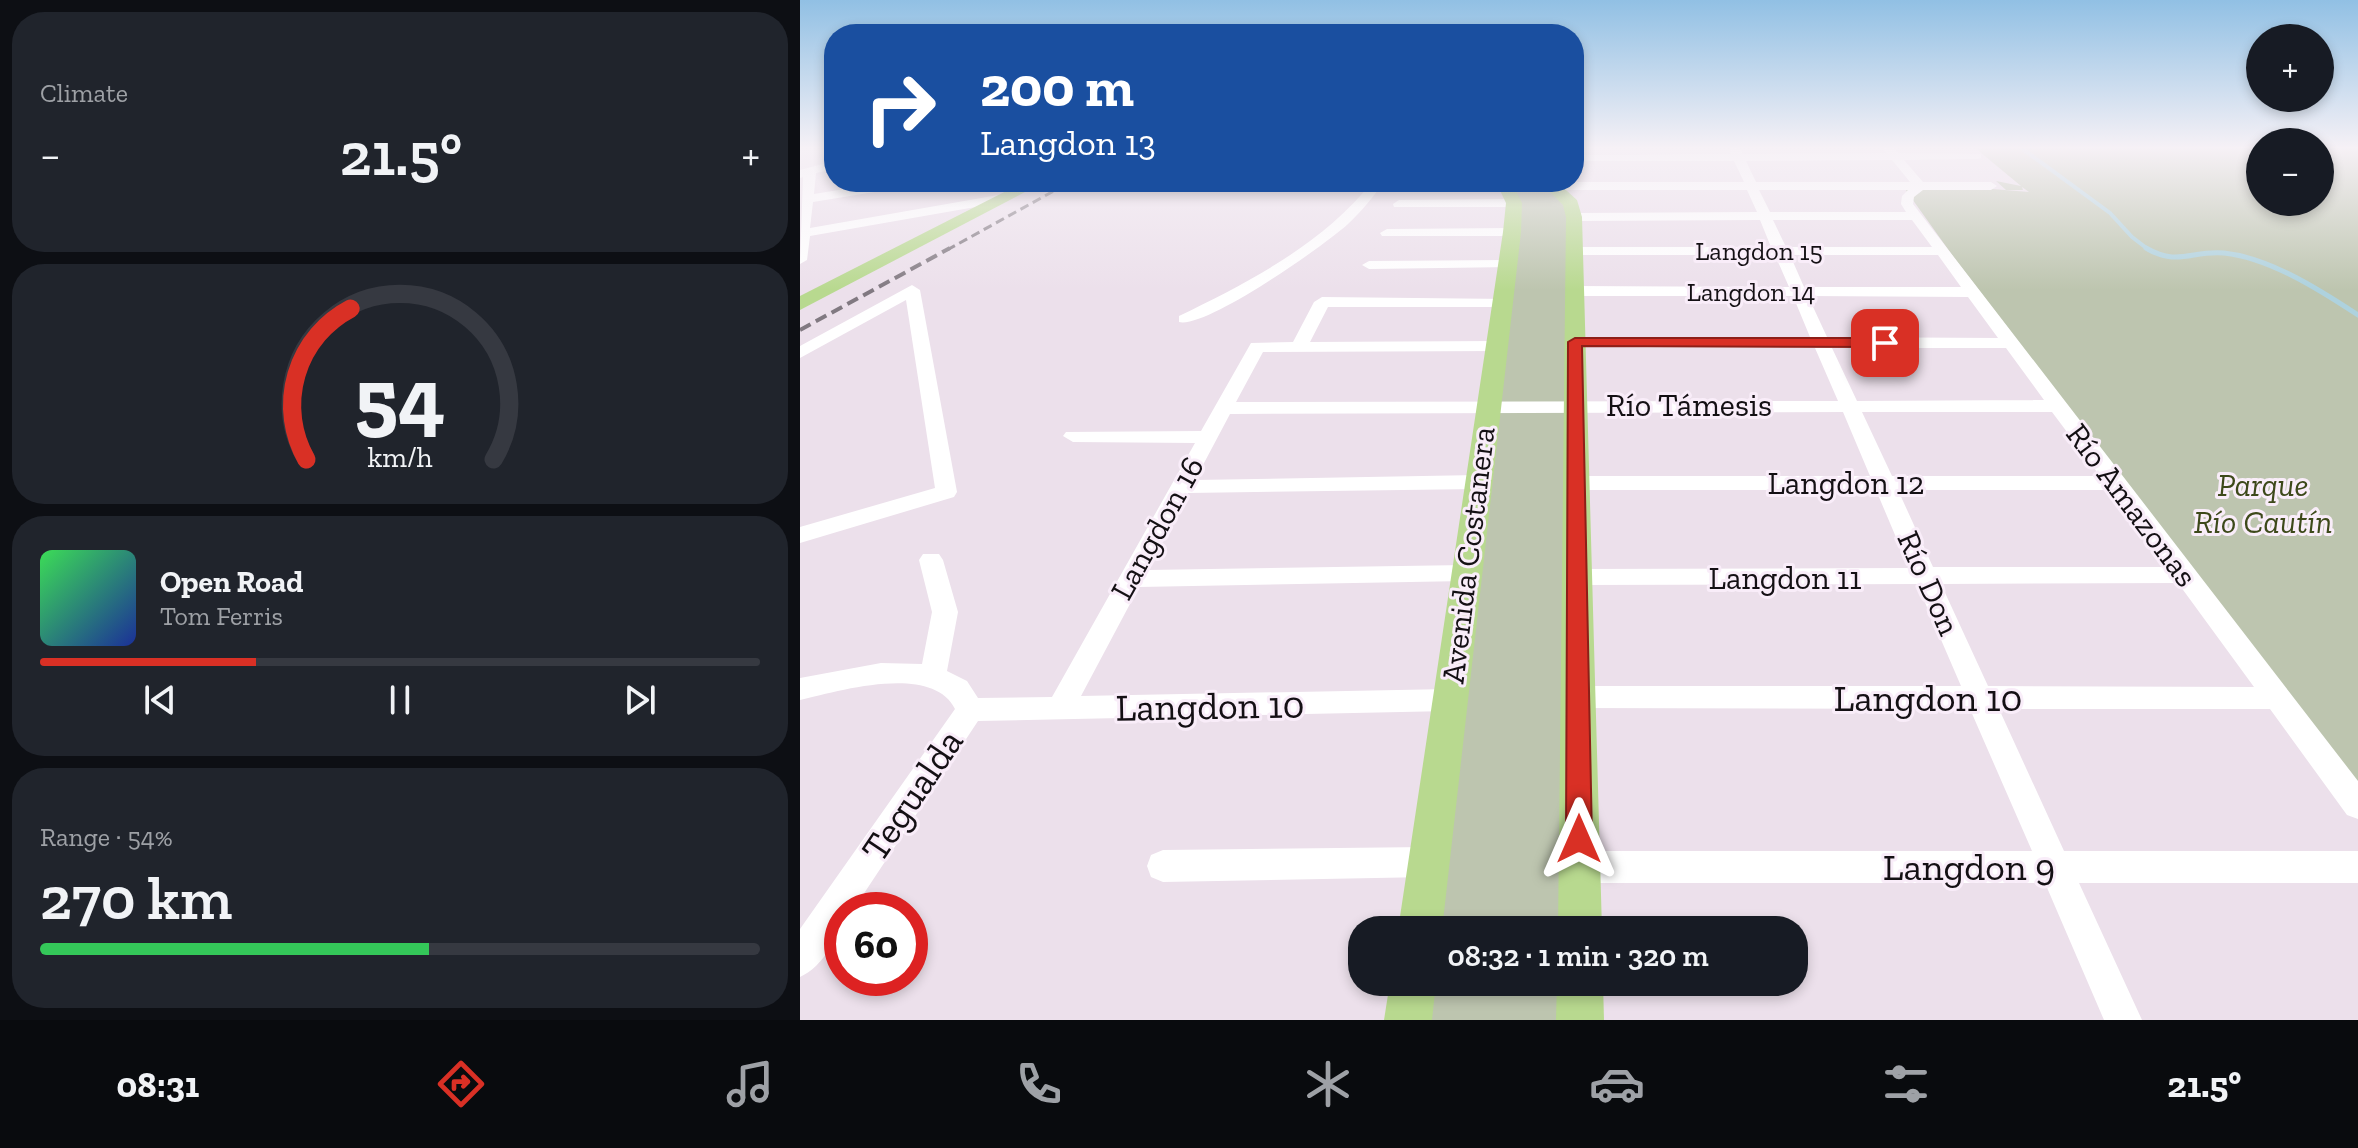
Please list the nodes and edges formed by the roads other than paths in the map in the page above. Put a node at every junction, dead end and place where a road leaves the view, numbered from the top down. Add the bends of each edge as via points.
1 (807, 195) edge
2 (834, 195) edge
3 (1011, 195) edge
4 (1370, 195) edge
5 (1517, 195) edge
6 (1562, 195) edge
7 (1755, 195) edge
8 (1834, 195) edge
9 (1911, 195) edge
10 (1950, 195) edge
11 (1004, 198) junction
12 (807, 199) junction
13 (1524, 202) junction
14 (1914, 202) junction
15 (1399, 204) dead end
16 (1574, 213) junction
17 (1765, 216) junction
18 (1512, 232) junction
19 (1387, 233) dead end
20 (802, 234) edge
21 (1575, 251) junction
22 (1780, 251) junction
23 (1943, 251) junction
24 (800, 260) edge
25 (1507, 264) junction
26 (1369, 265) dead end
27 (1575, 291) junction
28 (1799, 292) junction
29 (1974, 292) junction
30 (1503, 302) junction
31 (800, 304) edge
32 (1185, 319) dead end
33 (1575, 342) junction
34 (1822, 342) junction
35 (2011, 343) junction
36 (1497, 346) junction
37 (1299, 347) junction
38 (800, 353) edge
39 (1850, 405) junction
40 (1488, 406) junction
41 (1576, 406) junction
42 (2058, 406) junction
43 (1223, 408) junction
44 (1073, 436) dead end
45 (1207, 437) junction
46 (1478, 482) junction
47 (1576, 483) junction
48 (1885, 483) junction
49 (2116, 483) junction
50 (1179, 487) junction
51 (800, 535) edge
52 (931, 560) dead end
53 (1466, 573) junction
54 (2185, 575) junction
55 (1577, 577) junction
56 (1927, 578) junction
57 (1129, 579) junction
58 (933, 676) junction
59 (800, 689) edge
60 (1578, 697) junction
61 (1980, 698) junction
62 (2277, 698) junction
63 (1449, 700) junction
64 (1060, 709) junction
65 (970, 710) junction
66 (2358, 805) edge
67 (1428, 862) junction
68 (1163, 866) dead end
69 (1579, 867) junction
70 (2055, 867) junction
71 (2358, 867) edge
72 (1422, 916) edge
73 (1580, 916) edge
74 (804, 946) edge
75 (1411, 996) edge
76 (1580, 996) edge
77 (1408, 1020) edge
78 (1580, 1020) edge
79 (2123, 1020) edge

1 - 12 street
2 - 12 street
3 - 11 main road
4 - 32 street via 1314,243
5 - 13 main road, Avenida Costanera
6 - 16 main road
7 - 17 street, Río Don
8 - 14 street
9 - 14 street, Río Amazonas
10 - 14 street
11 - 20 street
11 - 31 main road
12 - 20 street
13 - 15 street
13 - 16 main road via 1555,201
13 - 18 main road, Avenida Costanera
14 - 17 street
14 - 23 street, Río Amazonas
16 - 17 street
16 - 21 main road
17 - 22 street, Río Don
18 - 19 street
18 - 25 main road, Avenida Costanera
20 - 24 street
21 - 22 street, Langdon 15
21 - 27 main road
22 - 23 street, Langdon 15
22 - 28 street, Río Don
23 - 29 street, Río Amazonas
25 - 26 street
25 - 30 main road, Avenida Costanera
27 - 28 street, Langdon 14
27 - 33 main road
28 - 29 street, Langdon 14
28 - 34 street, Río Don
29 - 35 street, Río Amazonas
30 - 36 main road, Avenida Costanera
30 - 37 street via 1322,302
33 - 34 street
33 - 41 main road
34 - 35 street
34 - 39 street, Río Don
35 - 42 street, Río Amazonas
36 - 37 street
36 - 40 main road, Avenida Costanera
37 - 43 street, Langdon 16 via 1257,347
38 - 51 street via 912,290 946,492
39 - 41 street, Río Támesis
39 - 42 street, Río Támesis
39 - 48 street, Río Don
40 - 41 street, Río Támesis
40 - 43 street, Río Támesis
40 - 46 main road, Avenida Costanera
41 - 47 main road
42 - 49 street, Río Amazonas
43 - 45 street, Langdon 16
44 - 45 street
45 - 50 street, Langdon 16
46 - 50 street
46 - 53 main road, Avenida Costanera
47 - 48 street, Langdon 12
47 - 55 main road
48 - 49 street, Langdon 12
48 - 56 street, Río Don
49 - 54 street, Río Amazonas
50 - 57 street, Langdon 16
52 - 58 street via 945,612
53 - 57 street
53 - 63 main road, Avenida Costanera
54 - 56 street, Langdon 11
54 - 62 street, Río Amazonas
55 - 56 street, Langdon 11
55 - 60 main road
56 - 61 street, Río Don
57 - 64 street, Langdon 16
58 - 59 street via 876,675
58 - 65 street via 958,689
60 - 61 street, Langdon 10
60 - 69 main road
61 - 62 street, Langdon 10
61 - 70 street, Río Don
62 - 66 street, Río Amazonas
63 - 64 street, Langdon 10
63 - 67 main road, Avenida Costanera
64 - 65 street, Langdon 10
65 - 74 street, Tegualda
67 - 68 street
67 - 72 main road, Avenida Costanera
69 - 70 street, Langdon 9
69 - 73 main road
70 - 71 street, Langdon 9
70 - 79 street, Río Don
75 - 77 main road
76 - 78 main road

